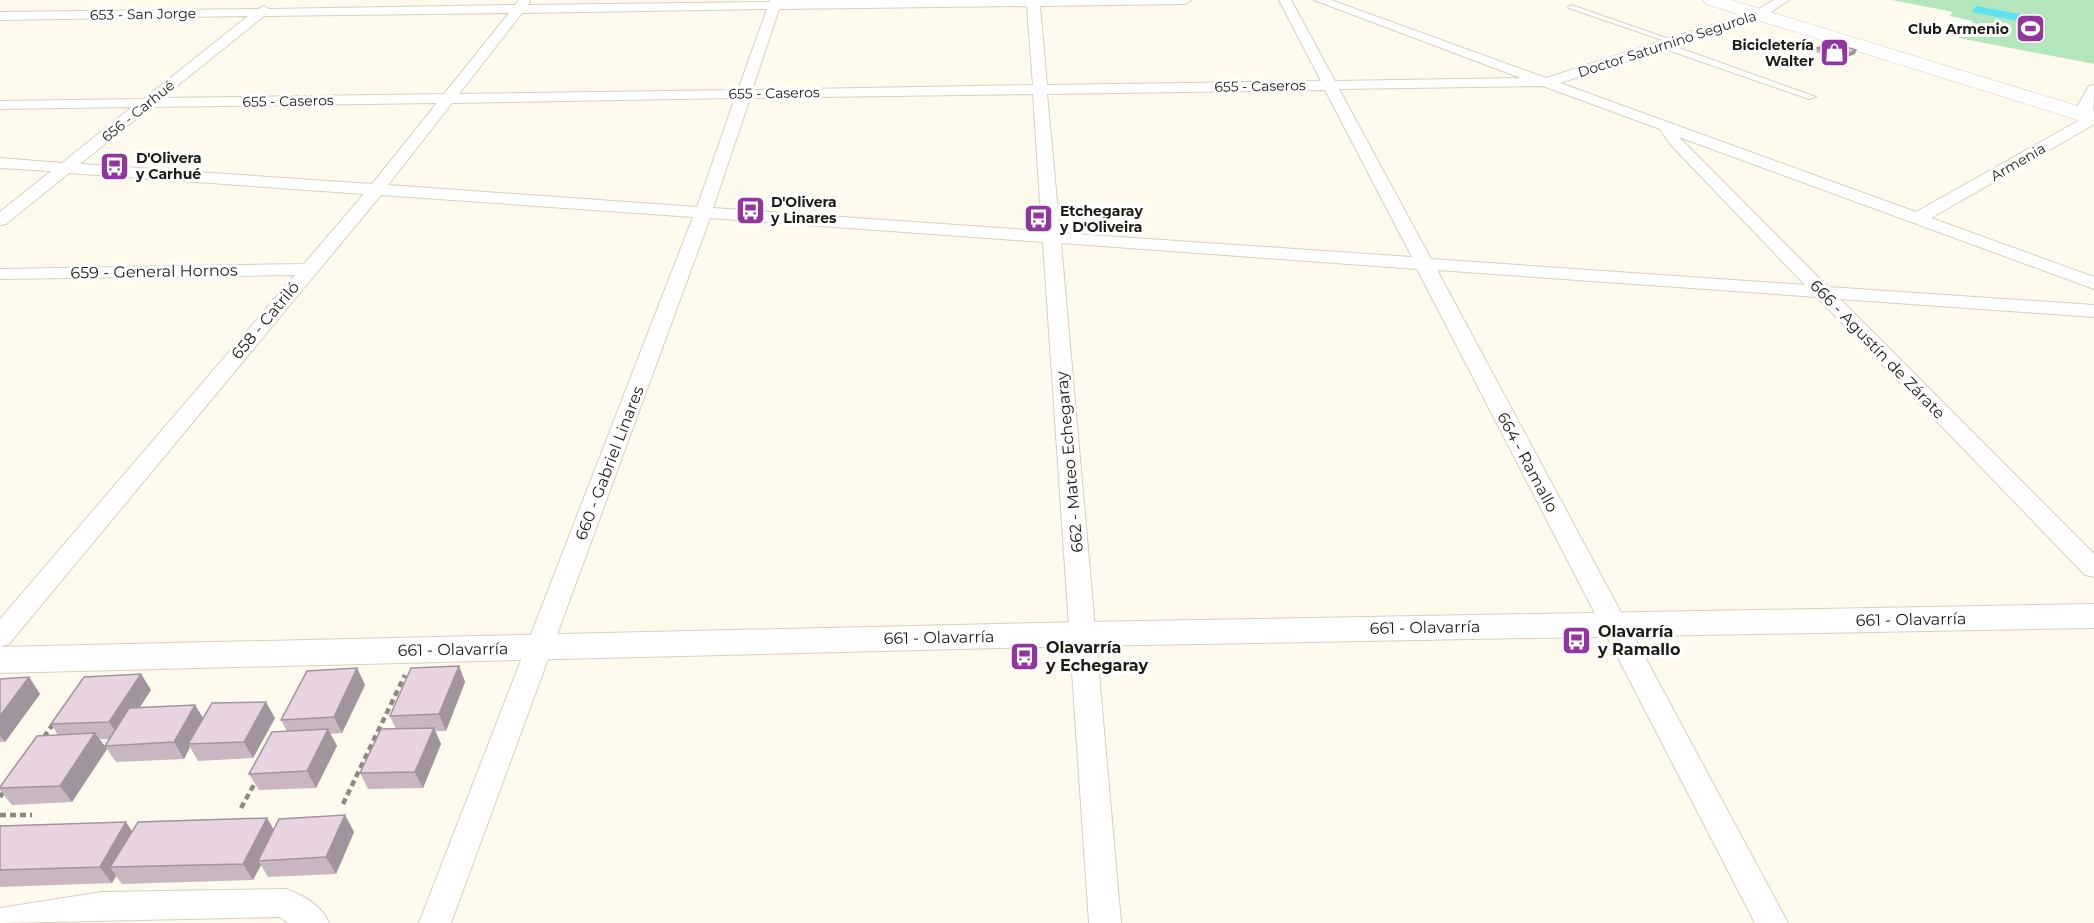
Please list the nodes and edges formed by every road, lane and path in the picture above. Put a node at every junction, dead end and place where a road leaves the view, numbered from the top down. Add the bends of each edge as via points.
1 (28, 0) edge
2 (276, 0) edge
3 (1185, 0) edge
4 (1285, 0) edge
5 (1320, 0) edge
6 (1712, 0) edge
7 (1783, 0) edge
8 (1033, 1) edge
9 (775, 3) edge
10 (1346, 3) edge
11 (522, 5) edge
12 (1571, 7) dead end
13 (260, 13) junction
14 (1759, 14) junction
15 (0, 16) edge
16 (1670, 45) junction
17 (1548, 82) junction
18 (1329, 85) junction
19 (2094, 88) edge
20 (1039, 90) junction
21 (746, 94) junction
22 (450, 98) junction
23 (1812, 98) dead end
24 (147, 104) junction
25 (0, 105) edge
26 (2090, 117) edge
27 (1665, 126) junction
28 (0, 163) edge
29 (67, 168) junction
30 (375, 191) junction
31 (703, 213) junction
32 (1918, 218) junction
33 (0, 220) edge
34 (1051, 237) junction
35 (1424, 263) junction
36 (309, 269) junction
37 (0, 274) edge
38 (2094, 283) edge
39 (1822, 291) junction
40 (2094, 310) edge
41 (2094, 569) edge
42 (2094, 616) edge
43 (1613, 623) junction
44 (1083, 634) junction
45 (0, 637) edge
46 (541, 647) junction
47 (417, 650) junction
48 (0, 660) edge
49 (54, 723) edge
50 (40, 741) edge
51 (259, 776) edge
52 (7, 788) edge
53 (0, 797) edge
54 (343, 804) dead end
55 (241, 807) dead end
56 (32, 814) dead end
57 (0, 815) edge
58 (0, 923) edge
59 (313, 923) edge
60 (435, 923) edge
61 (1105, 923) edge
62 (1772, 923) edge

1 - 15 street
2 - 13 street, 656 - Carhué
3 - 8 street, 653 - San Jorge
4 - 18 street, 664 - Ramallo
5 - 10 street
6 - 14 main road
7 - 14 street, Doctor Saturnino Segurola
8 - 9 street, 653 - San Jorge
8 - 20 street, 662 - Mateo Echegaray
9 - 11 street, 653 - San Jorge
9 - 21 street, 660 - Gabriel Linares
10 - 17 street
11 - 13 street, 653 - San Jorge
11 - 22 street, 658 - Catriló
12 - 16 lane
13 - 15 street, 653 - San Jorge
13 - 24 street, 656 - Carhué
14 - 16 street, Doctor Saturnino Segurola
14 - 26 main road
16 - 17 street, Doctor Saturnino Segurola
16 - 23 lane
17 - 18 street, 655 - Caseros
17 - 27 street
18 - 20 street, 655 - Caseros
18 - 35 street, 664 - Ramallo
19 - 26 street via 2085,105
20 - 21 street, 655 - Caseros
20 - 34 street, 662 - Mateo Echegaray
21 - 22 street, 655 - Caseros
21 - 31 street, 660 - Gabriel Linares
22 - 24 street, 655 - Caseros
22 - 30 street, 658 - Catriló
24 - 25 street, 655 - Caseros
24 - 29 street, 656 - Carhué
26 - 32 street, Armenia via 2086,123
27 - 32 street
27 - 39 street, 666 - Agustín de Zárate via 1674,140
28 - 29 street
29 - 30 street
29 - 33 street, 656 - Carhué
30 - 31 street
30 - 36 street, 658 - Catriló
31 - 34 street
31 - 46 street, 660 - Gabriel Linares
32 - 38 street
34 - 35 street
34 - 44 street, 662 - Mateo Echegaray
35 - 39 street
35 - 43 street, 664 - Ramallo
36 - 37 street, 659 - General Hornos
36 - 45 street, 658 - Catriló
39 - 40 street
39 - 41 street, 666 - Agustín de Zárate
42 - 43 street, 661 - Olavarría
43 - 44 street, 661 - Olavarría
43 - 62 street, 664 - Ramallo
44 - 46 street, 661 - Olavarría
44 - 61 street, 662 - Mateo Echegaray
46 - 47 street, 661 - Olavarría
46 - 60 street, 660 - Gabriel Linares
47 - 48 street, 661 - Olavarría
47 - 54 path
49 - 50 path
51 - 55 path
52 - 53 path
56 - 57 path
58 - 59 street via 102,906 286,903

